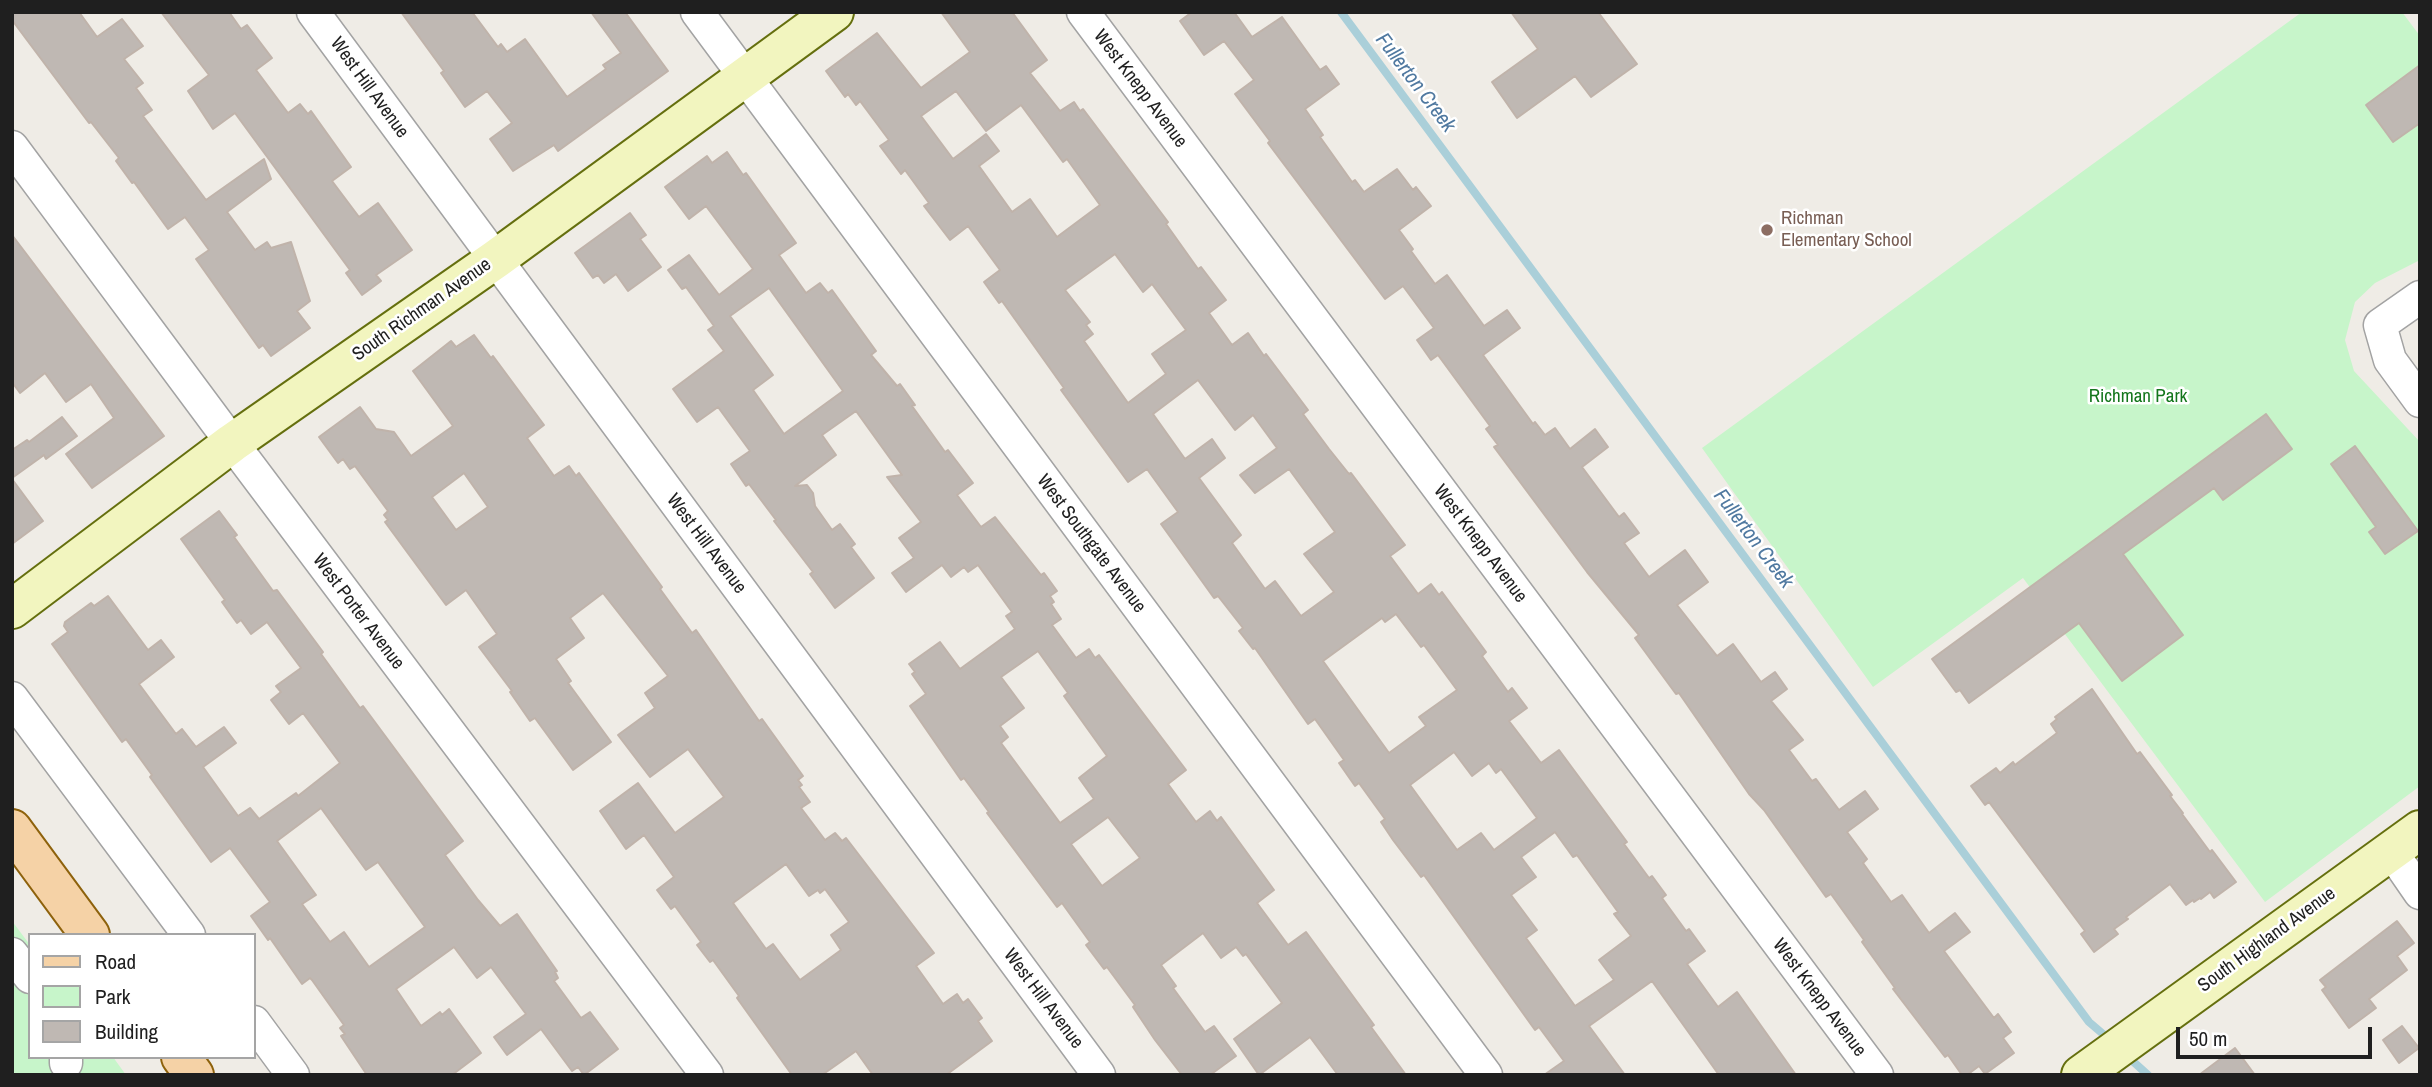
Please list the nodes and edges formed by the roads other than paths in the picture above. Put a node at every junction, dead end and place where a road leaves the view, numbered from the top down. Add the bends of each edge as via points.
1 (313, 12) edge
2 (697, 12) edge
3 (834, 12) edge
4 (1083, 12) edge
5 (745, 77) junction
6 (12, 146) edge
7 (496, 259) junction
8 (2420, 298) edge
9 (2420, 401) edge
10 (232, 443) junction
11 (12, 610) edge
12 (12, 698) edge
13 (12, 830) edge
14 (2406, 840) edge
15 (2420, 893) edge
16 (89, 933) edge
17 (188, 933) edge
18 (12, 954) edge
19 (28, 974) edge
20 (256, 1025) edge
21 (182, 1059) edge
22 (2089, 1069) edge
23 (194, 1075) edge
24 (293, 1075) edge
25 (707, 1075) edge
26 (1099, 1075) edge
27 (1486, 1075) edge
28 (1877, 1075) edge

1 - 7 street, West Hill Avenue
2 - 5 street, West Southgate Avenue
3 - 5 street, South Richman Avenue
4 - 28 street, West Knepp Avenue
5 - 7 street, South Richman Avenue
5 - 27 street, West Southgate Avenue
6 - 10 street, West Porter Avenue
7 - 10 street, South Richman Avenue
7 - 26 street, West Hill Avenue
8 - 9 street via 2380,326 2390,360
10 - 11 street, South Richman Avenue
10 - 25 street, West Porter Avenue
12 - 17 street
13 - 16 main road
14 - 15 street
14 - 22 street, South Highland Avenue
18 - 19 street
20 - 24 street
21 - 23 main road

